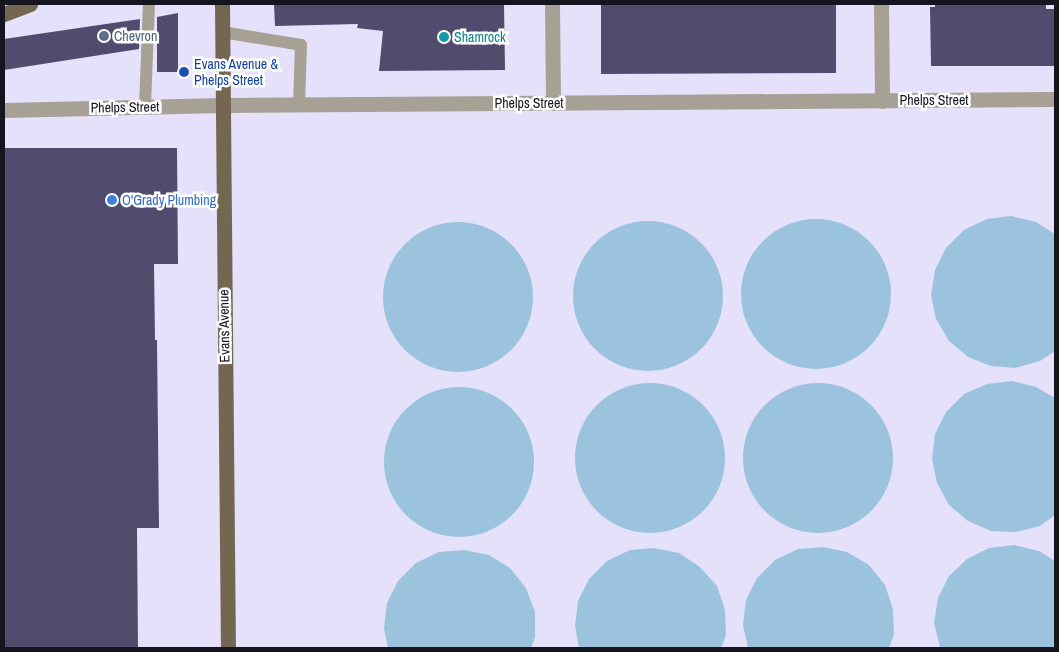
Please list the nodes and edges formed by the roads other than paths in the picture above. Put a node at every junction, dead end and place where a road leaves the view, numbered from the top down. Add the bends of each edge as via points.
1 (30, 4) edge
2 (149, 4) edge
3 (222, 4) edge
4 (552, 4) edge
5 (881, 4) edge
6 (4, 14) edge
7 (222, 32) junction
8 (1055, 99) edge
9 (882, 101) junction
10 (552, 103) junction
11 (222, 105) junction
12 (299, 105) junction
13 (145, 107) junction
14 (4, 110) edge
15 (228, 648) edge

1 - 6 main road
2 - 13 lane
3 - 7 main road, Evans Avenue
4 - 10 street
5 - 9 street
7 - 11 main road, Evans Avenue
7 - 12 lane via 300,46
8 - 9 street, Phelps Street
9 - 10 street, Phelps Street
10 - 12 street, Phelps Street
11 - 12 street, Phelps Street
11 - 13 street, Phelps Street
11 - 15 main road, Evans Avenue
13 - 14 street, Phelps Street

